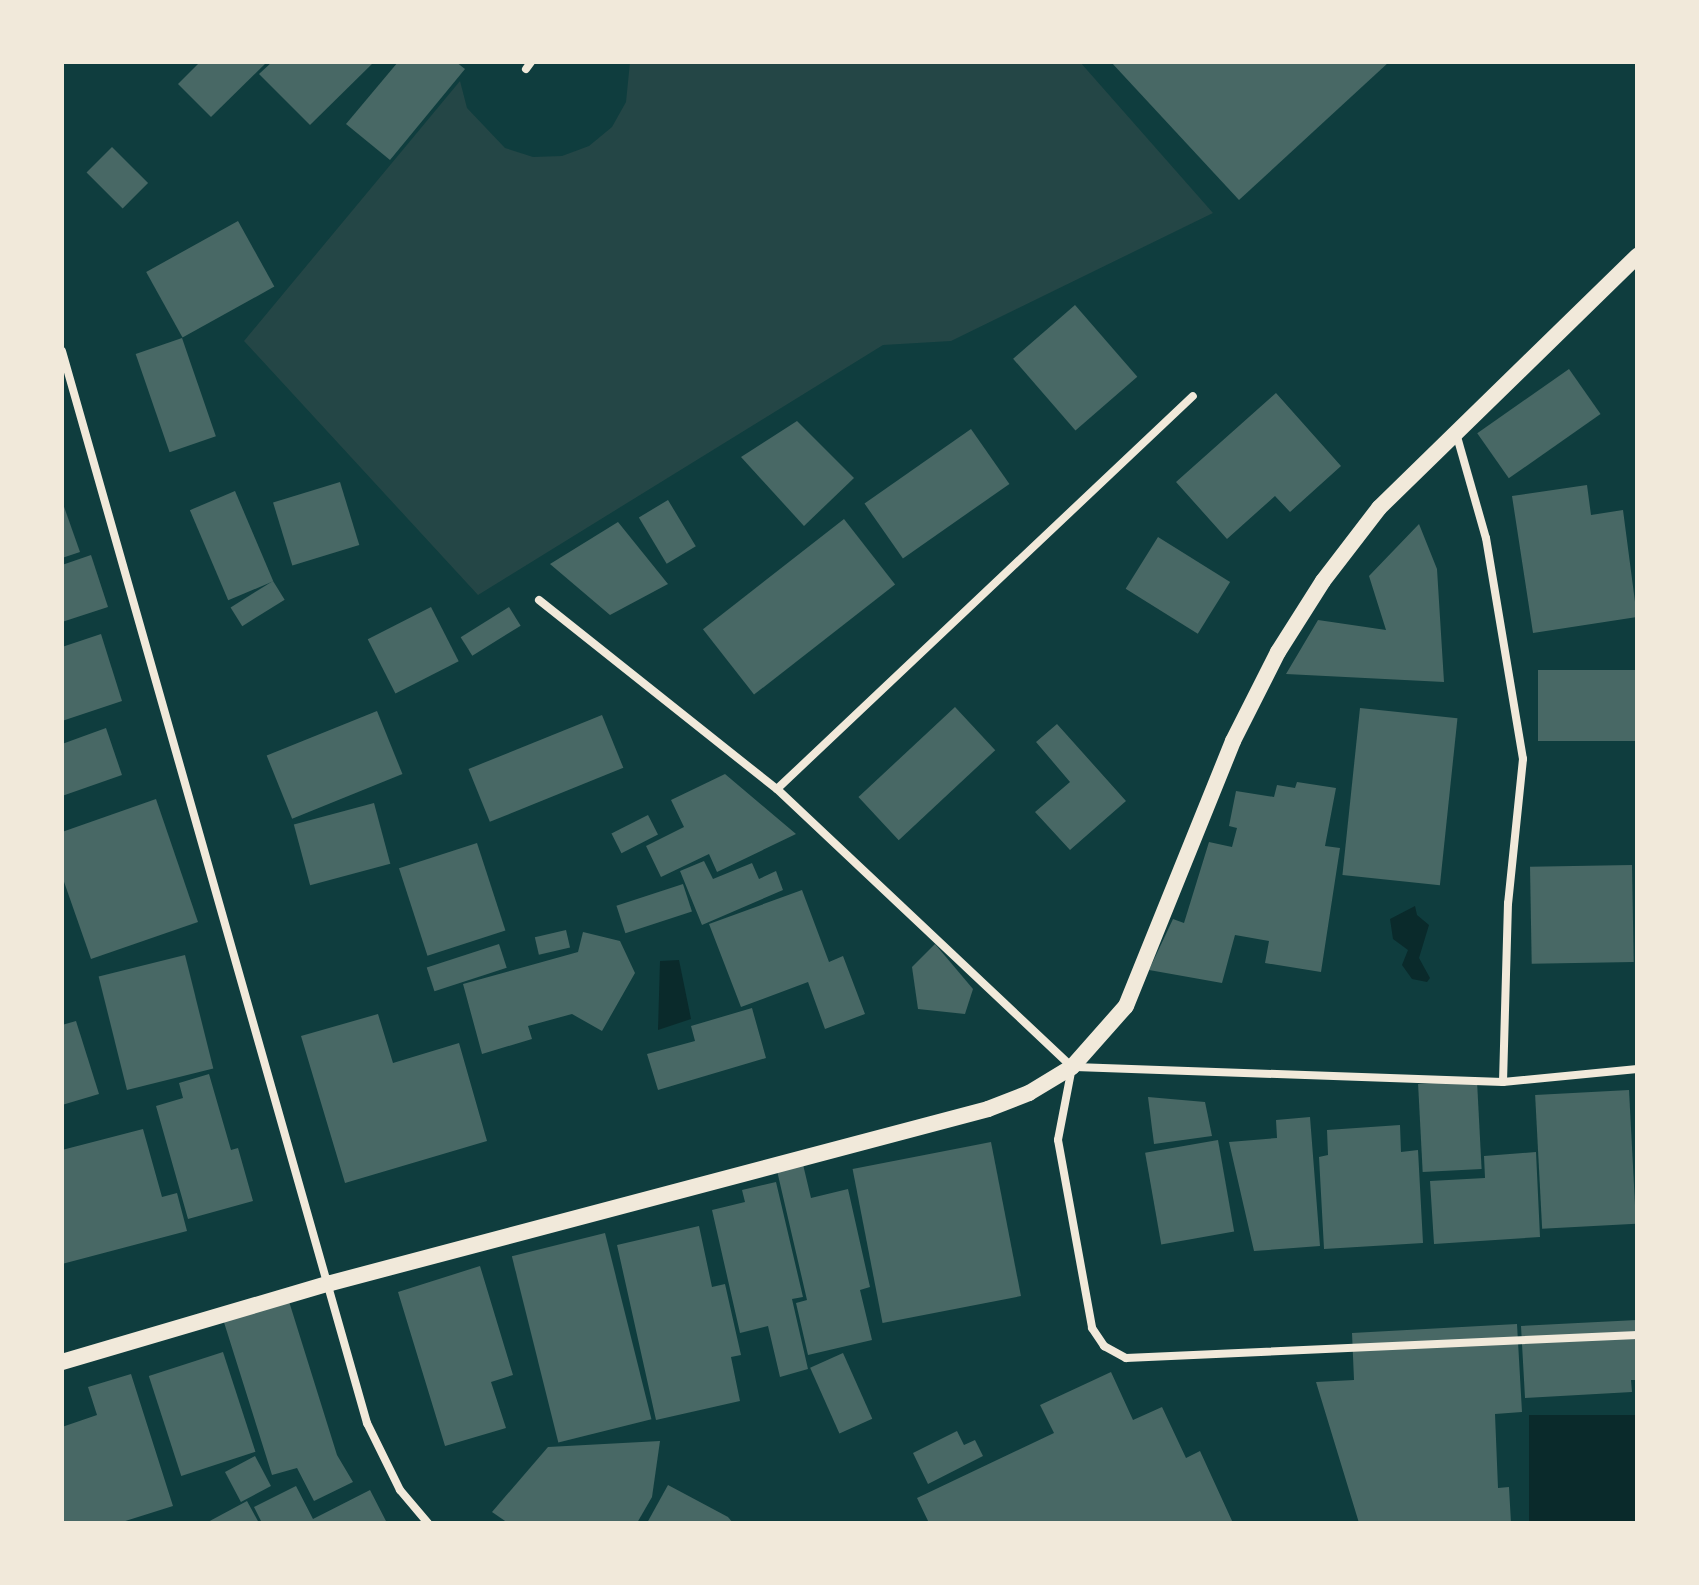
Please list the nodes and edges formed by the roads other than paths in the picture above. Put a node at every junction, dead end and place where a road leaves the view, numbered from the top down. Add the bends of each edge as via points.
1 (1637, 256) edge
2 (62, 351) edge
3 (1193, 396) dead end
4 (1456, 433) junction
5 (539, 600) dead end
6 (777, 789) junction
7 (1072, 1067) junction
8 (1637, 1069) edge
9 (1503, 1082) junction
10 (331, 1283) junction
11 (1637, 1335) edge
12 (62, 1362) edge
13 (428, 1523) edge

1 - 4 main road
2 - 10 street
3 - 6 street
4 - 7 main road via 1379,508 1278,652 1233,741 1126,1006
4 - 9 street via 1486,538 1523,759 1508,903
5 - 6 street
6 - 7 street
7 - 9 street
7 - 10 main road via 1029,1093 988,1109
7 - 11 street via 1058,1140 1089,1314 1104,1346 1126,1358
8 - 9 street
10 - 12 main road
10 - 13 street via 367,1423 400,1490

